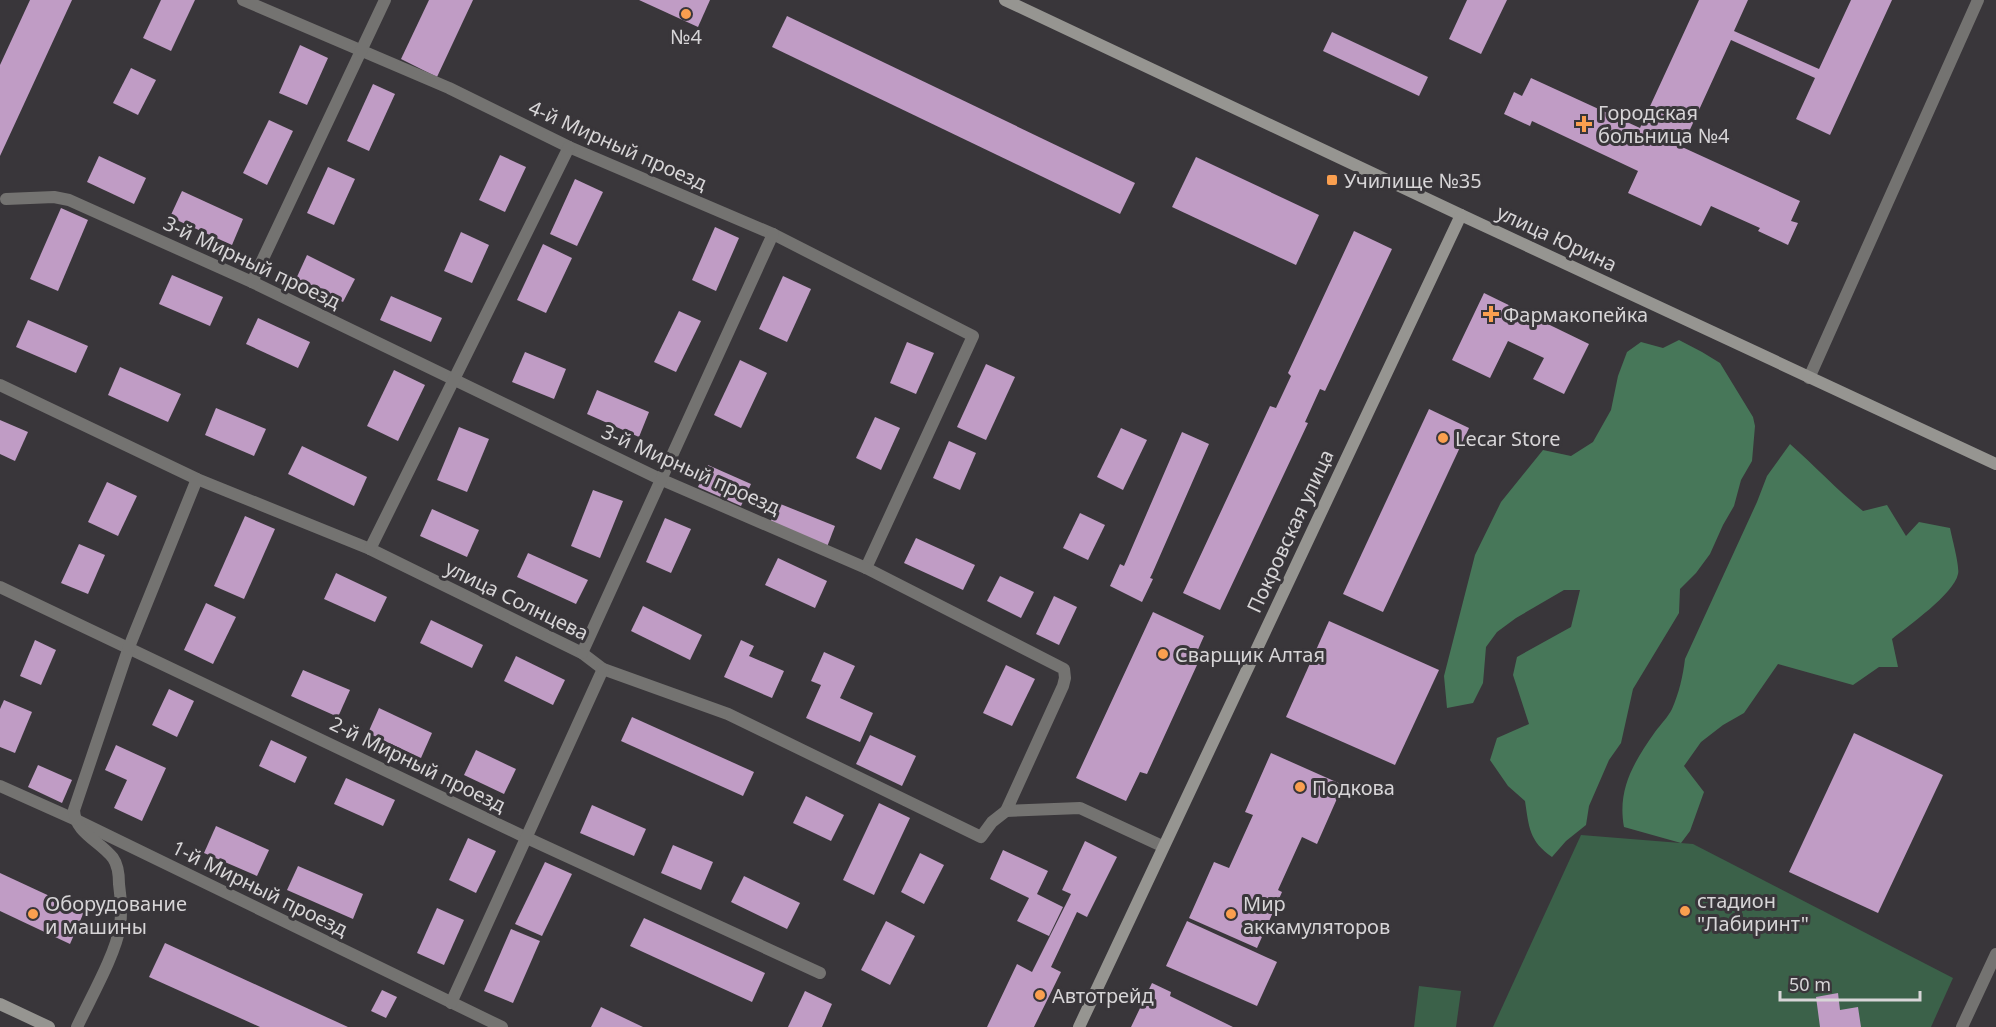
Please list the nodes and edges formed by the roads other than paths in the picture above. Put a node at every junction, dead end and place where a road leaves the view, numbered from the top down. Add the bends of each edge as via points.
1 (243, 0) edge
2 (385, 0) edge
3 (1005, 0) edge
4 (1978, 0) edge
5 (361, 51) junction
6 (569, 147) junction
7 (6, 198) dead end
8 (1461, 215) junction
9 (773, 234) junction
10 (252, 282) junction
11 (1809, 378) junction
12 (453, 379) junction
13 (0, 385) edge
14 (1996, 464) edge
15 (197, 479) junction
16 (660, 479) junction
17 (370, 549) junction
18 (866, 568) junction
19 (0, 587) edge
20 (129, 647) junction
21 (582, 653) junction
22 (603, 669) junction
23 (0, 786) edge
24 (1006, 811) junction
25 (74, 819) junction
26 (527, 838) junction
27 (1162, 846) junction
28 (1996, 954) edge
29 (820, 973) dead end
30 (451, 1003) junction
31 (0, 1004) edge
32 (49, 1027) edge
33 (77, 1027) edge
34 (502, 1027) edge
35 (1079, 1027) edge
36 (1962, 1027) edge

1 - 5 street, 4-й Мирный проезд
2 - 5 street
3 - 8 main road, улица Юрина
4 - 11 street
5 - 6 street, 4-й Мирный проезд
5 - 10 street
6 - 9 street, 4-й Мирный проезд
6 - 12 street
7 - 10 street, 3-й Мирный проезд via 69,200
8 - 11 main road, улица Юрина
8 - 27 main road, Покровская улица
9 - 16 street
9 - 18 street, 4-й Мирный проезд via 973,336
10 - 12 street, 3-й Мирный проезд
11 - 14 main road, улица Юрина
12 - 16 street, 3-й Мирный проезд
12 - 17 street
13 - 15 street, улица Солнцева
15 - 17 street, улица Солнцева
15 - 20 street
16 - 18 street, 3-й Мирный проезд
16 - 21 street
17 - 21 street, улица Солнцева
18 - 24 street, 3-й Мирный проезд via 1064,669 1063,686
19 - 20 street, 2-й Мирный проезд
20 - 25 street
20 - 26 street, 2-й Мирный проезд
21 - 22 street, улица Солнцева
22 - 24 street, улица Солнцева via 728,714 981,837
22 - 26 street
23 - 25 street, 1-й Мирный проезд
24 - 27 street via 1080,808
25 - 30 street, 1-й Мирный проезд
25 - 33 street via 114,859 122,910 113,949
26 - 29 street, 2-й Мирный проезд
26 - 30 street
27 - 35 main road, Покровская улица
28 - 36 street
30 - 34 street, 1-й Мирный проезд
31 - 32 main road

